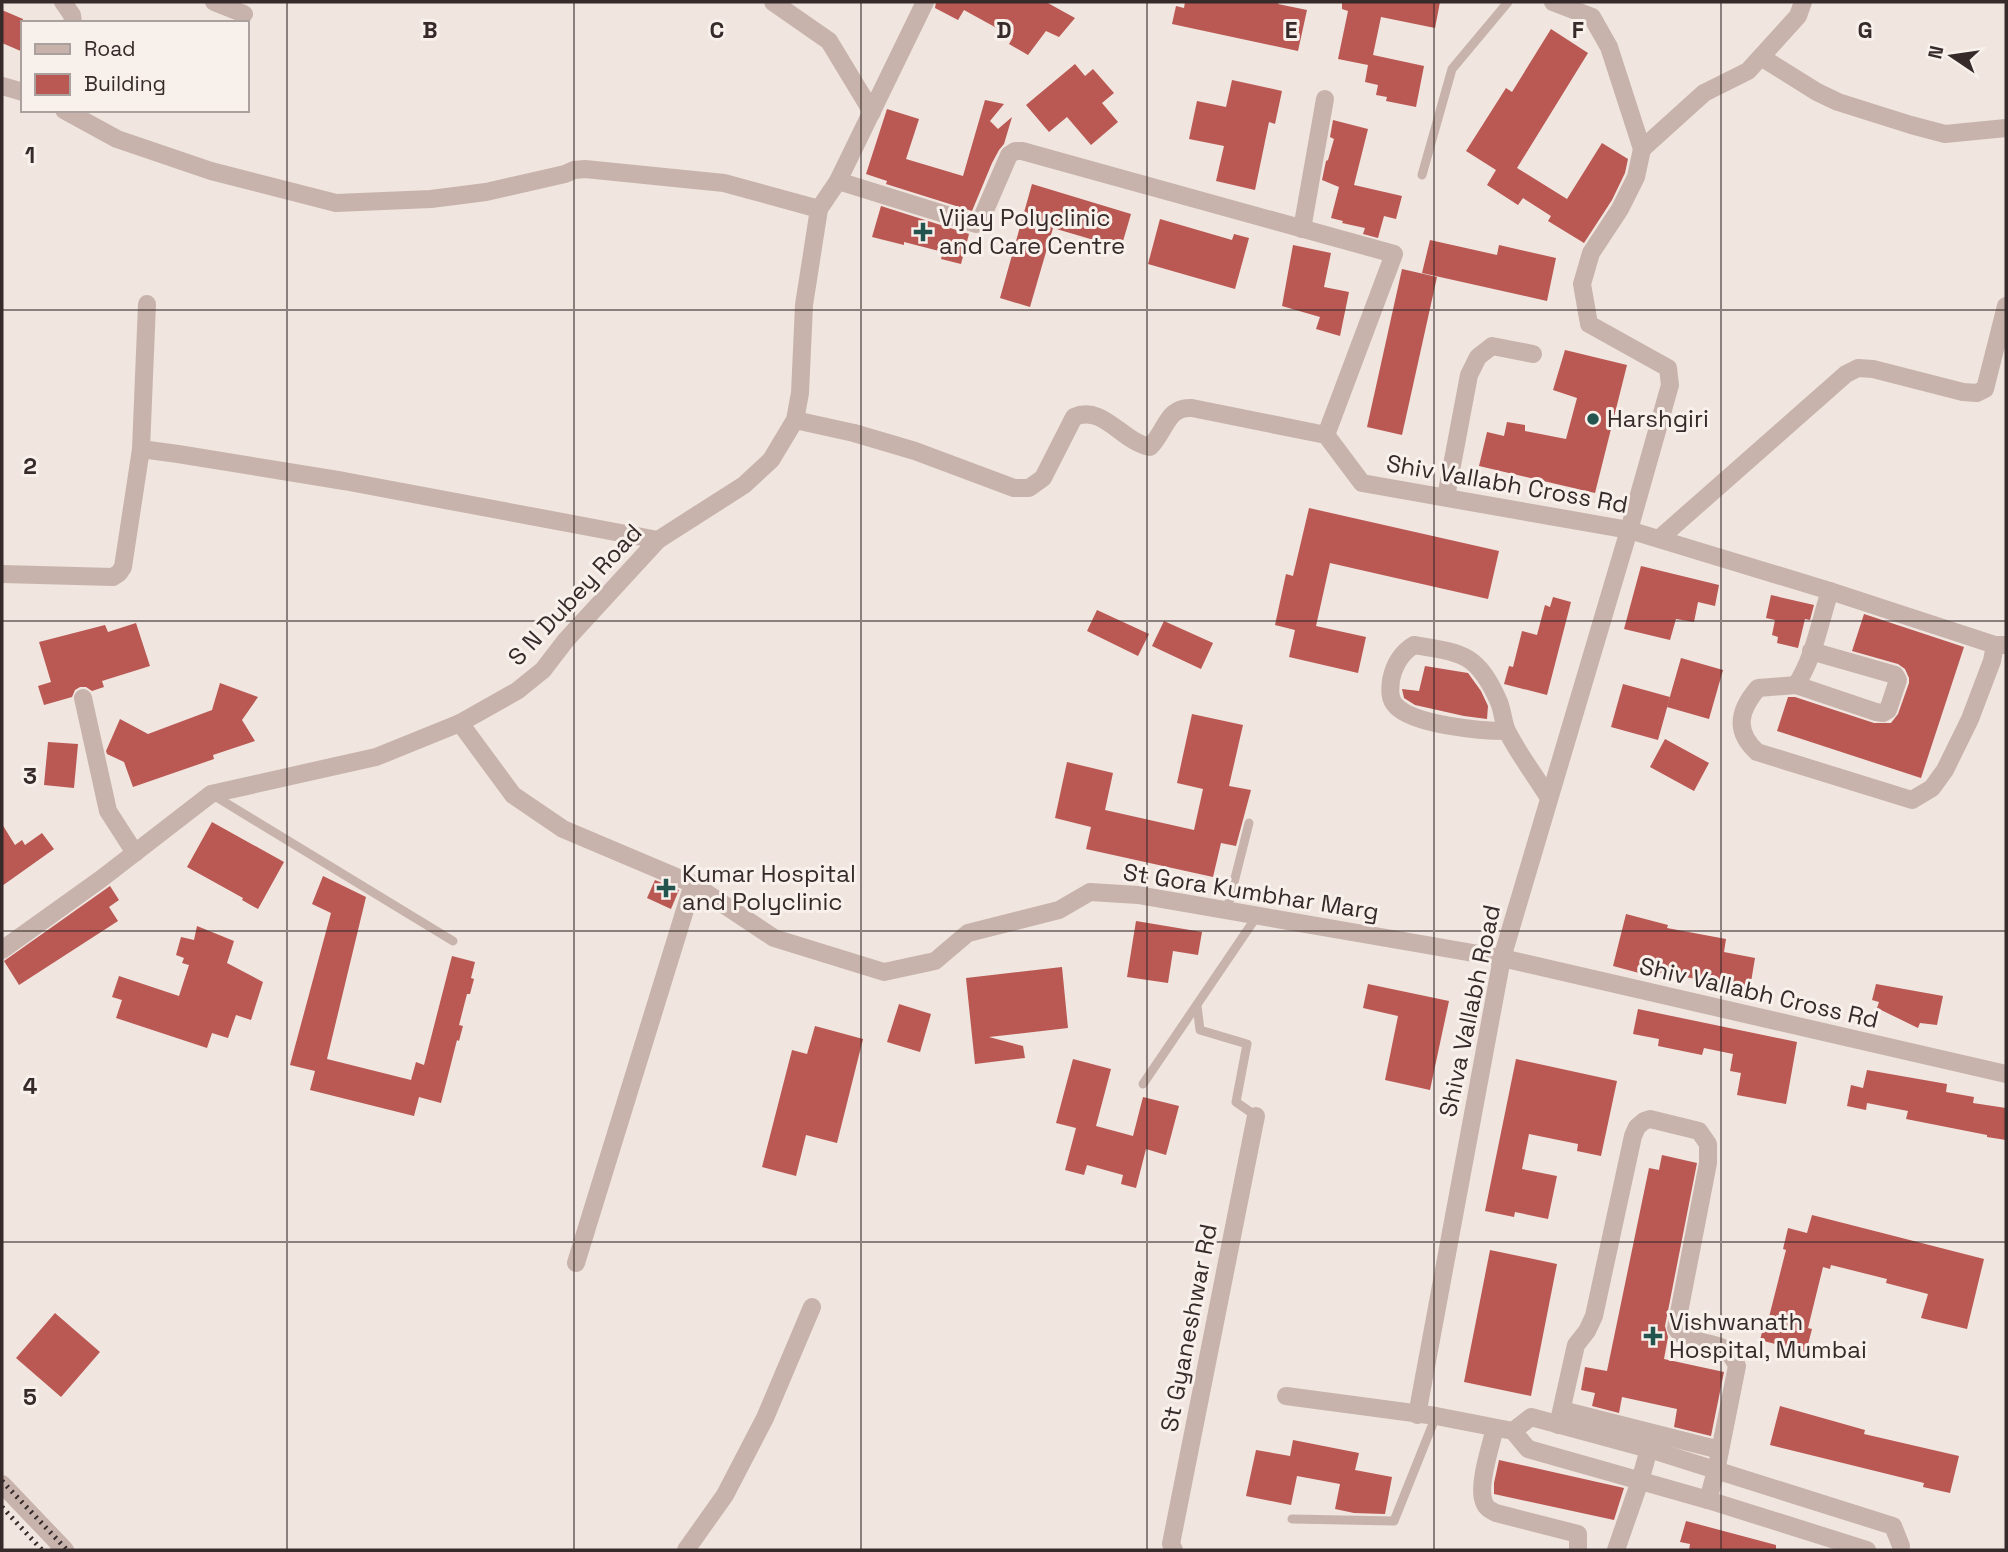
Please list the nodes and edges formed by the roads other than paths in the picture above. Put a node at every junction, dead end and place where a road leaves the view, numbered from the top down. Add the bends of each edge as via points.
1 (63, 2) edge
2 (214, 2) edge
3 (925, 2) edge
4 (1507, 2) edge
5 (1553, 2) edge
6 (1803, 2) edge
7 (778, 5) edge
8 (244, 14) dead end
9 (73, 21) edge
10 (1761, 57) junction
11 (2, 86) edge
12 (21, 91) edge
13 (1325, 99) dead end
14 (68, 112) edge
15 (872, 112) junction
16 (2006, 128) edge
17 (1642, 149) junction
18 (1422, 176) dead end
19 (838, 181) junction
20 (818, 209) junction
21 (1302, 229) junction
22 (146, 304) dead end
23 (2006, 306) edge
24 (1533, 354) dead end
25 (795, 420) junction
26 (1326, 435) junction
27 (141, 449) junction
28 (1446, 497) junction
29 (1629, 530) junction
30 (1660, 538) junction
31 (658, 540) junction
32 (2, 574) edge
33 (1830, 591) junction
34 (2000, 645) edge
35 (1811, 651) junction
36 (1796, 685) junction
37 (83, 698) dead end
38 (460, 723) junction
39 (1507, 730) junction
40 (211, 794) junction
41 (1549, 799) junction
42 (1249, 823) dead end
43 (135, 853) junction
44 (693, 884) junction
45 (1227, 911) junction
46 (1257, 916) junction
47 (453, 942) dead end
48 (2, 950) edge
49 (1502, 958) junction
50 (1196, 1006) junction
51 (2006, 1074) edge
52 (1143, 1084) dead end
53 (1256, 1116) joint
54 (576, 1263) dead end
55 (812, 1307) dead end
56 (1286, 1396) dead end
57 (1417, 1415) junction
58 (1436, 1416) junction
59 (1560, 1417) junction
60 (1495, 1428) junction
61 (1513, 1431) junction
62 (1649, 1449) junction
63 (1720, 1450) junction
64 (1716, 1471) junction
65 (1640, 1481) junction
66 (1752, 1482) junction
67 (2, 1485) edge
68 (1708, 1500) junction
69 (1744, 1511) junction
70 (1849, 1513) junction
71 (1292, 1519) dead end
72 (1842, 1542) junction
73 (1902, 1549) edge
74 (65, 1550) edge
75 (687, 1550) edge
76 (1174, 1550) edge
77 (1578, 1550) edge
78 (1616, 1550) edge
79 (1867, 1550) edge

1 - 9 street
2 - 8 street
3 - 15 street, S N Dubey Road
4 - 18 lane via 1452,69
5 - 17 street via 1592,17 1609,47
6 - 10 street via 1798,16
7 - 15 street via 829,41
10 - 16 street via 1838,102 1911,125 1945,134
10 - 17 street via 1748,71 1704,93
11 - 12 street
13 - 21 street
14 - 20 street via 117,139 211,171 336,202 486,192 585,170 724,183
15 - 19 street, S N Dubey Road
17 - 29 street, Shiva Vallabh Road via 1636,177 1591,253 1582,284 1589,324 1668,368 1670,385
19 - 20 street, S N Dubey Road
19 - 21 street via 976,224 1009,155 1022,151
20 - 25 street, S N Dubey Road via 804,305
21 - 26 street via 1395,254
22 - 27 street
23 - 30 street via 1985,388 1963,392 1858,368
24 - 28 street via 1492,346 1478,357 1469,375
25 - 26 street via 915,451 1014,488 1029,488 1043,478 1074,417 1082,414 1095,414 1150,447 1181,407
25 - 31 street, S N Dubey Road via 771,460 744,485
26 - 28 street, Shiv Vallabh Cross Rd via 1362,483
27 - 31 street via 345,481
27 - 32 street via 119,573 113,577
28 - 29 street, Shiv Vallabh Cross Rd
29 - 30 street, Shiv Vallabh Cross Rd
29 - 41 street, Shiva Vallabh Road
30 - 33 street, Shiv Vallabh Cross Rd
31 - 38 street, S N Dubey Road via 543,670 517,691
33 - 34 street, Shiv Vallabh Cross Rd
33 - 35 street
34 - 36 street via 1945,771 1932,789 1912,800 1757,752 1749,745 1741,731 1749,698 1758,688
35 - 36 street
35 - 36 street via 1895,675 1898,680 1888,710 1876,712
37 - 43 street via 108,811
38 - 40 street, S N Dubey Road via 376,757
38 - 44 street, St Gora Kumbhar Marg via 513,795 543,816 563,829
39 - 39 street via 1500,704 1471,659 1414,645 1399,657 1390,689 1397,707 1460,728
39 - 41 street
40 - 43 street, S N Dubey Road
40 - 47 lane
41 - 49 street, Shiva Vallabh Road
42 - 45 lane
43 - 48 street, S N Dubey Road
44 - 45 street, St Gora Kumbhar Marg via 774,938 884,972 935,961 968,933 1059,910 1090,892 1138,895
44 - 54 street
45 - 46 street, St Gora Kumbhar Marg
46 - 49 street, St Gora Kumbhar Marg
46 - 50 lane
49 - 51 street, Shiv Vallabh Cross Rd
49 - 57 street, Shiva Vallabh Road
50 - 52 lane
50 - 53 lane via 1200,1030 1247,1044 1236,1102
53 - 76 street, St Gyaneshwar Rd via 1171,1544
55 - 75 street via 765,1418 725,1495
56 - 57 street
57 - 58 street
58 - 60 street
58 - 71 lane via 1394,1521
59 - 61 street via 1531,1417
59 - 62 street
59 - 63 street
59 - 63 street via 1576,1345 1594,1316 1637,1127 1650,1119 1699,1131 1708,1144 1676,1328 1723,1348 1737,1366
60 - 61 street
60 - 77 street via 1483,1483 1482,1500 1488,1509 1578,1534
61 - 65 street via 1528,1449
62 - 64 street
62 - 65 street
63 - 64 street
64 - 66 street
64 - 68 street
65 - 68 street
65 - 78 street
66 - 69 street
66 - 70 street
67 - 74 street
68 - 69 street
69 - 72 street
70 - 72 street
70 - 73 street via 1893,1527
72 - 79 street

